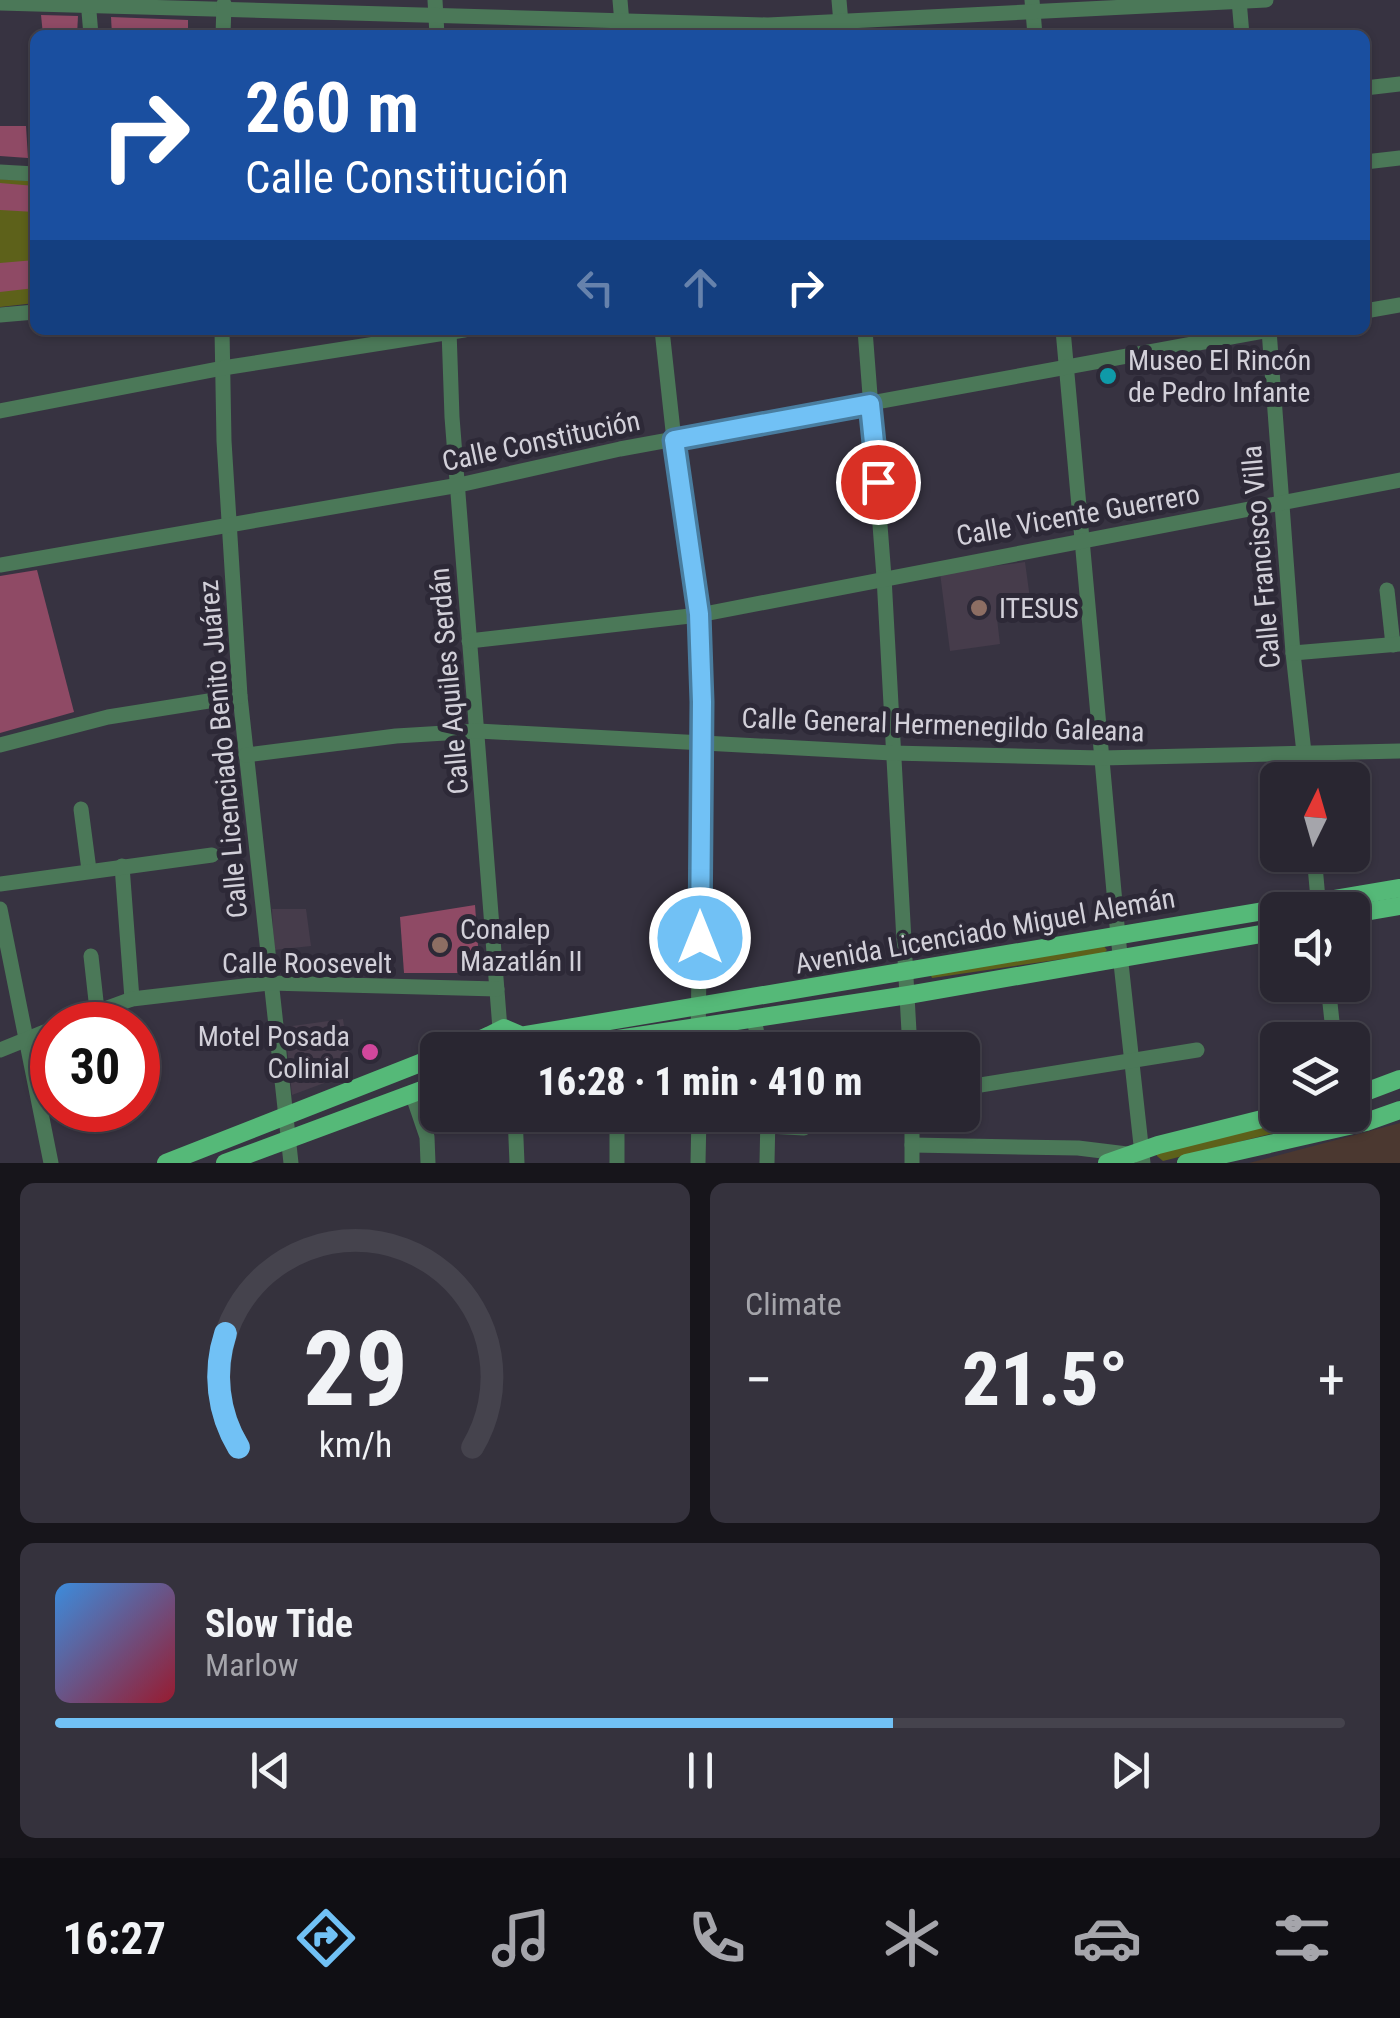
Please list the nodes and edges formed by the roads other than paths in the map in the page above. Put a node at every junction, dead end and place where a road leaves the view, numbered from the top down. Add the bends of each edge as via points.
1 (620, 0) edge
2 (839, 0) edge
3 (1266, 0) edge
4 (1239, 1) edge
5 (0, 2) edge
6 (88, 2) edge
7 (224, 5) edge
8 (1032, 7) edge
9 (435, 8) edge
10 (622, 28) edge
11 (841, 29) edge
12 (91, 30) edge
13 (223, 30) edge
14 (1242, 30) edge
15 (1400, 84) edge
16 (1370, 87) edge
17 (1400, 158) edge
18 (1370, 161) edge
19 (0, 172) edge
20 (30, 174) edge
21 (1400, 305) edge
22 (1370, 311) edge
23 (30, 313) edge
24 (0, 316) edge
25 (222, 335) edge
26 (429, 335) edge
27 (454, 335) edge
28 (663, 335) edge
29 (865, 335) edge
30 (1063, 335) edge
31 (1242, 335) edge
32 (1269, 335) edge
33 (223, 368) junction
34 (1066, 368) junction
35 (870, 404) junction
36 (0, 411) edge
37 (674, 440) junction
38 (1400, 480) edge
39 (460, 485) junction
40 (1281, 503) junction
41 (230, 527) junction
42 (1082, 539) junction
43 (0, 565) edge
44 (884, 577) junction
45 (1387, 590) dead end
46 (699, 614) junction
47 (469, 641) junction
48 (1397, 644) edge
49 (1293, 653) junction
50 (240, 696) junction
51 (478, 730) junction
52 (701, 742) junction
53 (0, 744) edge
54 (1400, 750) edge
55 (1304, 751) junction
56 (892, 753) junction
57 (246, 755) junction
58 (1101, 758) junction
59 (1305, 762) edge
60 (81, 808) dead end
61 (212, 855) dead end
62 (122, 866) junction
63 (89, 870) junction
64 (0, 884) edge
65 (1400, 888) edge
66 (1370, 895) edge
67 (1400, 906) edge
68 (0, 908) edge
69 (1370, 911) edge
70 (1260, 914) edge
71 (1218, 920) junction
72 (1260, 934) edge
73 (1118, 936) junction
74 (1221, 941) junction
75 (92, 956) dead end
76 (1120, 959) junction
77 (906, 971) junction
78 (269, 983) junction
79 (498, 990) junction
80 (908, 995) junction
81 (132, 999) junction
82 (96, 1002) edge
83 (122, 1002) edge
84 (699, 1016) junction
85 (754, 1018) junction
86 (492, 1032) edge
87 (594, 1032) edge
88 (650, 1032) edge
89 (699, 1032) edge
90 (757, 1032) edge
91 (909, 1032) edge
92 (30, 1038) edge
93 (26, 1040) junction
94 (0, 1050) edge
95 (1197, 1050) dead end
96 (1133, 1059) junction
97 (420, 1063) edge
98 (1400, 1079) edge
99 (980, 1085) edge
100 (420, 1090) edge
101 (1370, 1090) edge
102 (412, 1092) junction
103 (1400, 1110) edge
104 (1370, 1116) edge
105 (286, 1117) junction
106 (1260, 1120) edge
107 (506, 1132) edge
108 (516, 1132) edge
109 (617, 1132) edge
110 (699, 1132) edge
111 (768, 1132) edge
112 (912, 1132) edge
113 (1310, 1132) edge
114 (289, 1140) junction
115 (912, 1144) junction
116 (1138, 1155) edge
117 (1232, 1158) edge
118 (51, 1163) edge
119 (166, 1163) edge
120 (224, 1163) edge
121 (291, 1163) edge
122 (428, 1163) edge
123 (507, 1163) edge
124 (517, 1163) edge
125 (618, 1163) edge
126 (698, 1163) edge
127 (767, 1163) edge
128 (912, 1163) edge
129 (1108, 1163) edge
130 (1186, 1163) edge

1 - 10 street
2 - 11 street
3 - 4 street
4 - 8 street
4 - 14 street
5 - 6 street
6 - 7 street
6 - 12 street
7 - 9 street
7 - 13 street
8 - 11 street
9 - 10 street
10 - 11 street
15 - 16 street
17 - 18 street
19 - 20 street
21 - 22 street
23 - 24 street
25 - 33 street, Calle Licenciado Benito Juárez
26 - 33 street
27 - 39 street, Calle Aquiles Serdán via 452,416
28 - 37 street
29 - 35 street
30 - 34 street
31 - 34 street, Calle Constitución
32 - 40 street, Calle Francisco Villa
33 - 36 street
33 - 41 street, Calle Licenciado Benito Juárez
34 - 35 street, Calle Constitución
34 - 42 street
35 - 37 street, Calle Constitución
35 - 44 street
37 - 39 street, Calle Constitución
37 - 46 street
38 - 40 street, Calle Vicente Guerrero
39 - 41 street, Calle Constitución
39 - 47 street, Calle Aquiles Serdán
40 - 42 street, Calle Vicente Guerrero
40 - 49 street, Calle Francisco Villa
41 - 43 street, Calle Constitución
41 - 50 street, Calle Licenciado Benito Juárez
42 - 44 street, Calle Vicente Guerrero
42 - 58 street
44 - 46 street, Calle Vicente Guerrero
44 - 56 street
45 - 48 street
46 - 47 street, Calle Vicente Guerrero
46 - 52 street
47 - 51 street, Calle Aquiles Serdán
48 - 49 street
49 - 55 street, Calle Francisco Villa
50 - 53 street via 108,717
50 - 57 street, Calle Licenciado Benito Juárez
51 - 52 street, Calle General Hermenegildo Galeana
51 - 57 street, Calle General Hermenegildo Galeana
51 - 79 street, Calle Aquiles Serdán
52 - 56 street, Calle General Hermenegildo Galeana
52 - 84 street
54 - 55 street, Calle General Hermenegildo Galeana
55 - 58 street, Calle General Hermenegildo Galeana
55 - 59 street, Calle Francisco Villa
56 - 58 street, Calle General Hermenegildo Galeana
56 - 77 street
57 - 78 street, Calle Licenciado Benito Juárez
58 - 73 street
60 - 63 street
61 - 62 street
62 - 63 street
62 - 81 street
63 - 64 street
65 - 66 main road, Avenida Licenciado Miguel Alemán
67 - 69 main road
68 - 93 street
70 - 71 main road, Avenida Licenciado Miguel Alemán
71 - 73 main road, Avenida Licenciado Miguel Alemán
71 - 74 main road
72 - 74 main road, Avenida Licenciado Miguel Alemán
73 - 76 street
73 - 77 main road, Avenida Licenciado Miguel Alemán
74 - 76 main road, Avenida Licenciado Miguel Alemán
75 - 82 street
76 - 80 main road, Avenida Licenciado Miguel Alemán
76 - 96 street
77 - 80 street
77 - 84 main road, Avenida Licenciado Miguel Alemán
78 - 79 street, Calle Roosevelt
78 - 81 street, Calle Roosevelt
78 - 105 street, Calle Licenciado Benito Juárez
79 - 86 street, Calle Aquiles Serdán
80 - 85 main road, Avenida Licenciado Miguel Alemán
80 - 91 street
81 - 83 street, Calle Roosevelt
84 - 85 main road, Avenida Licenciado Miguel Alemán
84 - 87 main road, Avenida Licenciado Miguel Alemán
84 - 88 main road, Avenida Licenciado Miguel Alemán
84 - 89 street
85 - 90 street
92 - 93 street
93 - 94 street
93 - 118 street
95 - 96 street
96 - 99 street
96 - 116 street
97 - 105 main road
98 - 101 main road
100 - 102 main road
102 - 114 main road
102 - 122 street
103 - 104 main road
105 - 114 street, Calle Licenciado Benito Juárez
105 - 119 main road
106 - 116 main road
107 - 123 street
108 - 124 street
109 - 125 street
110 - 126 street
111 - 127 street
112 - 115 street
113 - 117 main road
114 - 120 main road
114 - 121 street, Calle Licenciado Benito Juárez
115 - 116 street
115 - 128 street
116 - 129 main road
117 - 130 main road

